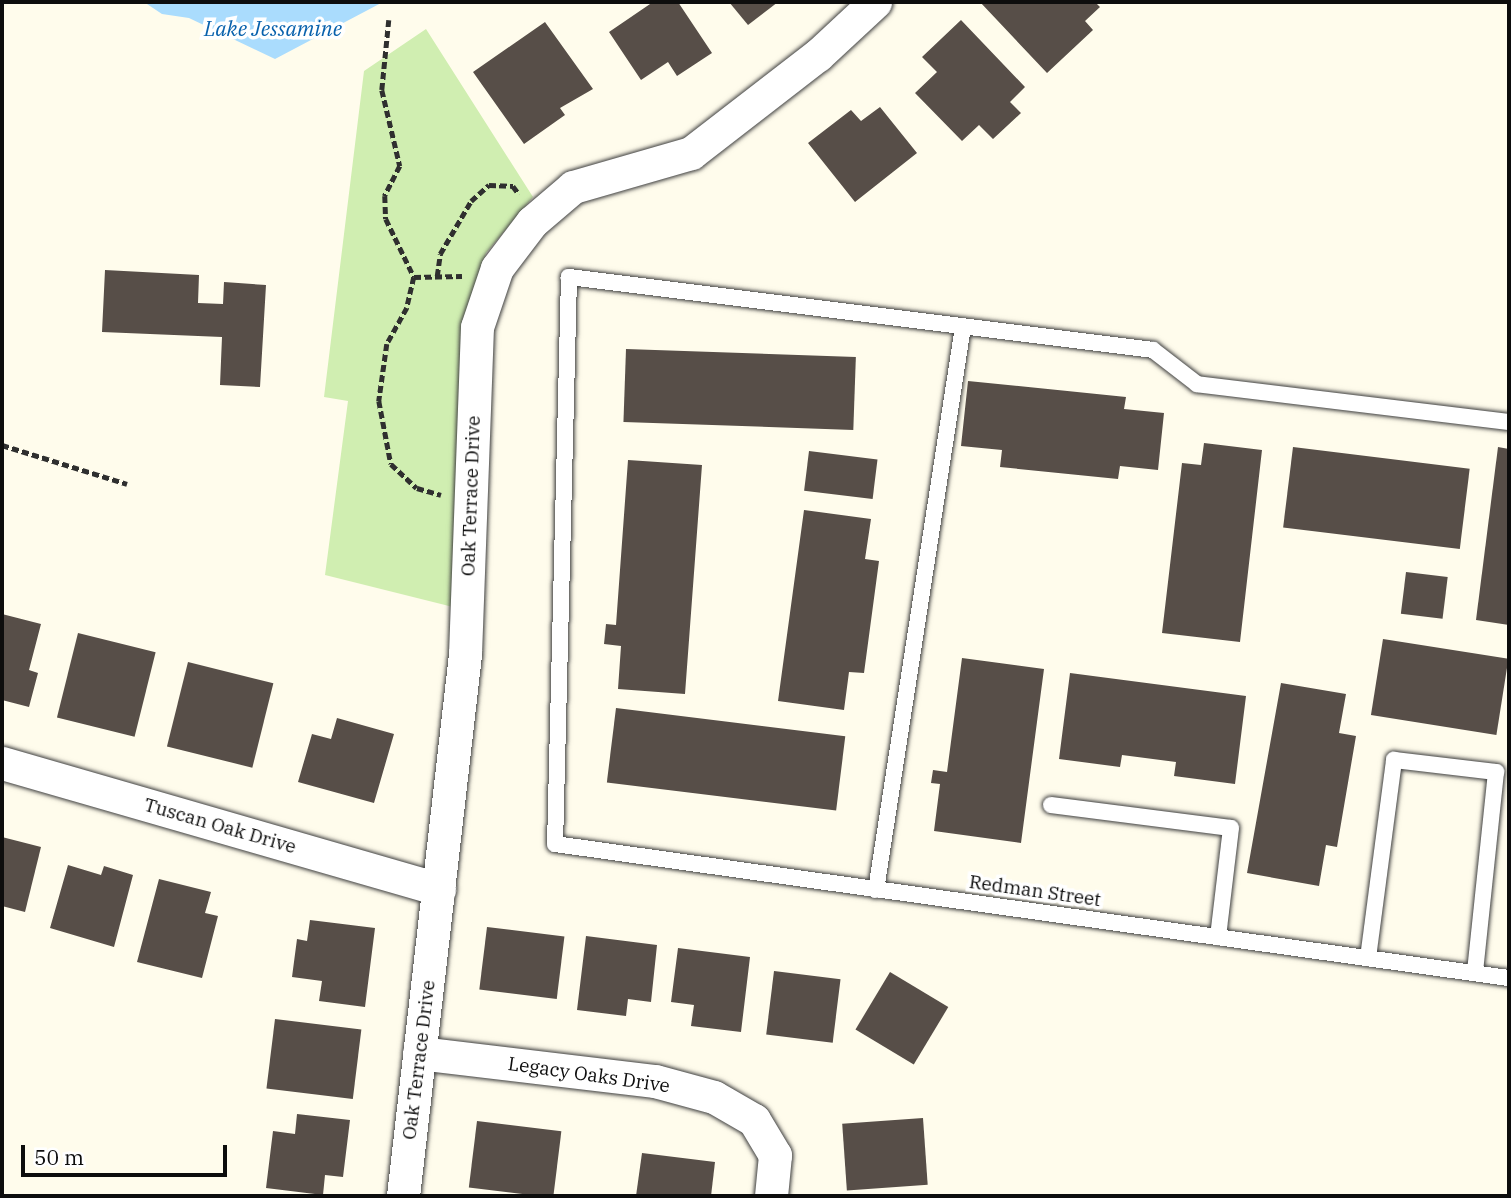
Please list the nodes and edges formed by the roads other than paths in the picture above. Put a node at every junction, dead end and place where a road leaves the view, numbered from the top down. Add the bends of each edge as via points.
1 (875, 2) edge
2 (963, 327) junction
3 (1509, 422) edge
4 (2, 763) edge
5 (1051, 805) dead end
6 (439, 889) junction
7 (876, 890) junction
8 (1218, 937) junction
9 (1368, 958) junction
10 (1475, 973) junction
11 (1509, 978) edge
12 (419, 1053) junction
13 (403, 1196) edge
14 (771, 1196) edge

1 - 6 street, Oak Terrace Drive via 818,55 691,153 573,187 537,218 494,277 477,327 465,654
2 - 3 lane via 1153,350 1198,384
2 - 7 lane
2 - 7 lane, Redman Street via 569,277 555,844
4 - 6 street, Tuscan Oak Drive
5 - 8 lane via 1231,828
6 - 12 street, Oak Terrace Drive
7 - 8 lane, Redman Street
8 - 9 lane, Redman Street
9 - 10 lane, Redman Street
9 - 10 lane via 1394,760 1496,772
10 - 11 lane, Redman Street
12 - 13 street, Oak Terrace Drive
12 - 14 street, Legacy Oaks Drive via 655,1081 714,1097 754,1120 775,1155

